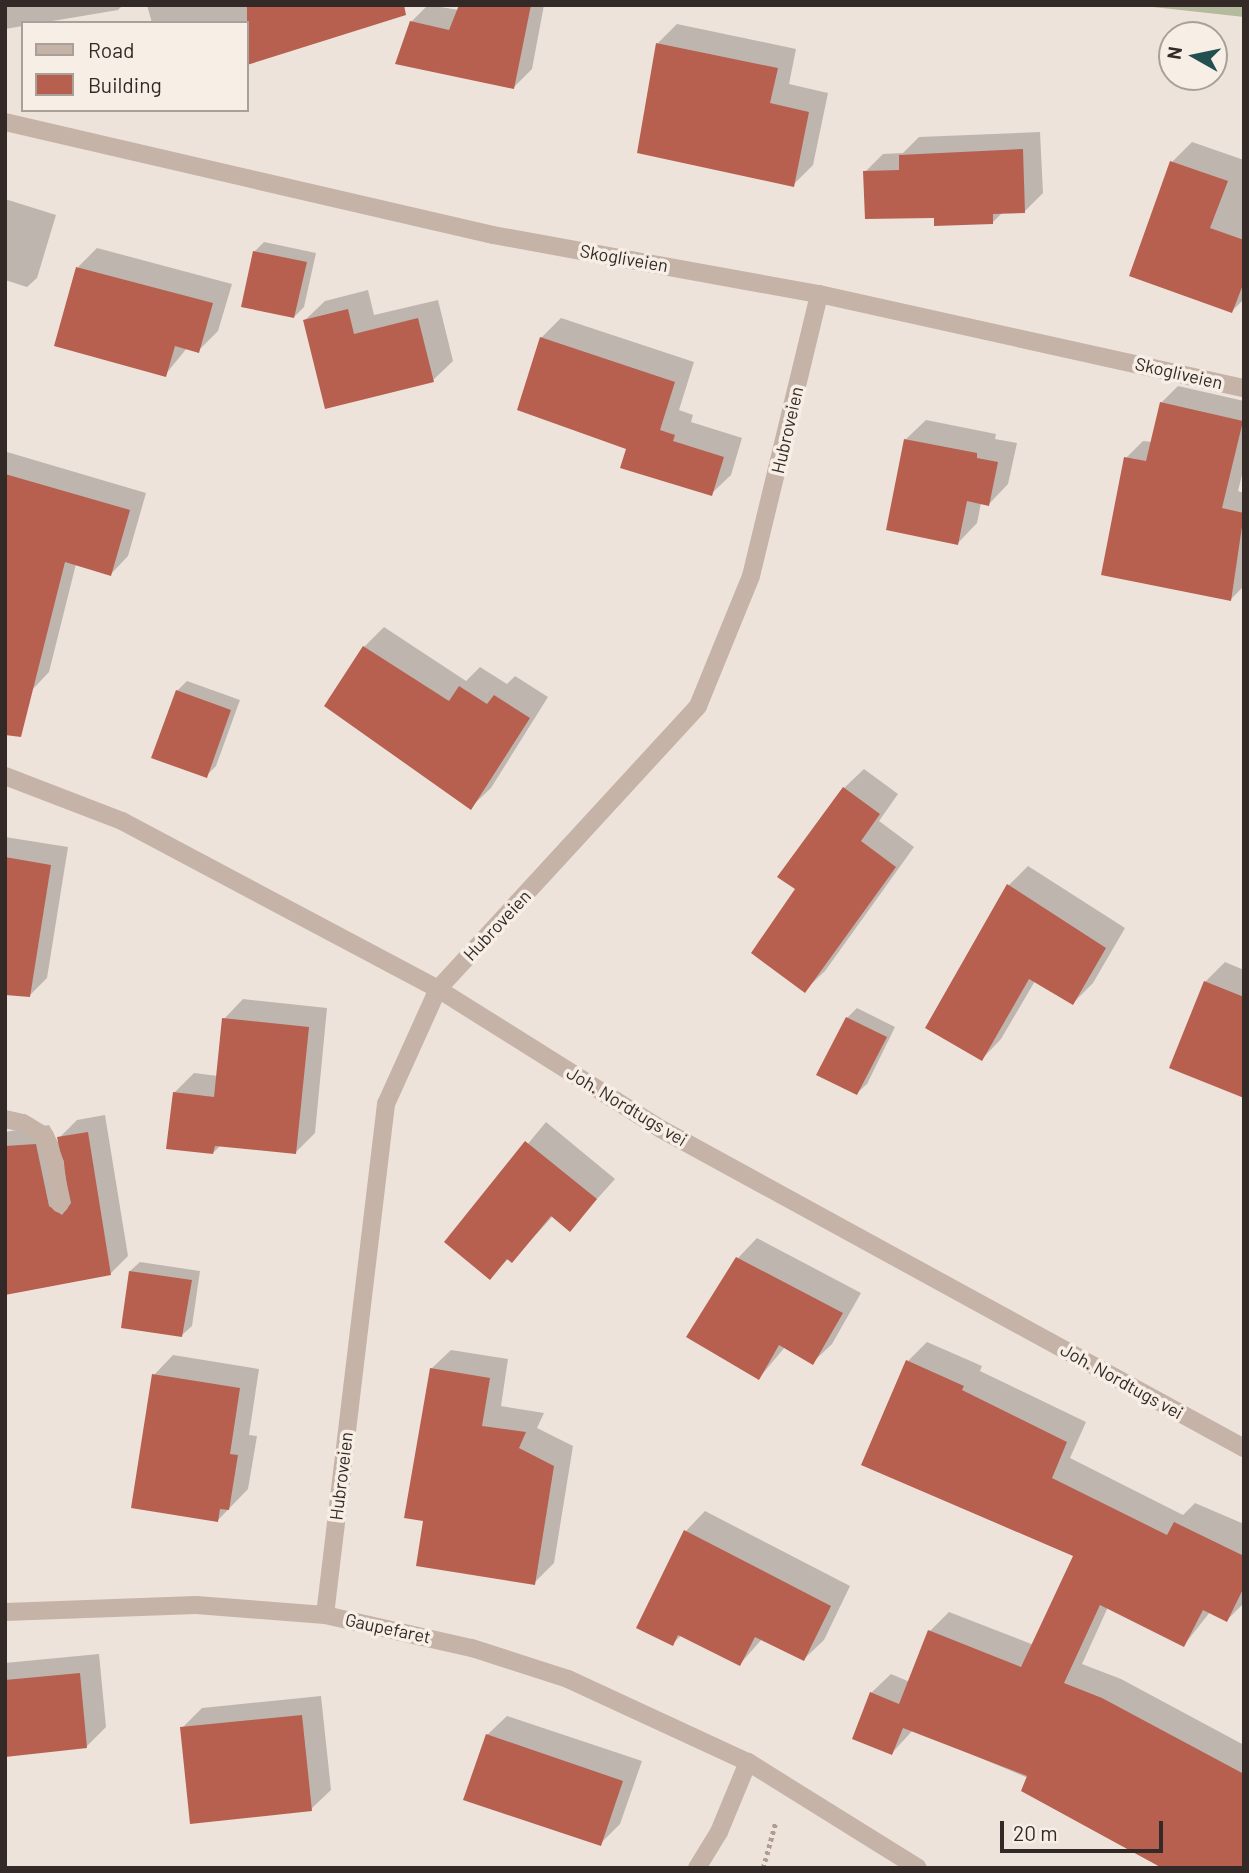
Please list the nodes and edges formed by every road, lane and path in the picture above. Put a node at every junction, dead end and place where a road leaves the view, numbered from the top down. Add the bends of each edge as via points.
1 (5, 122) edge
2 (819, 294) junction
3 (1244, 388) edge
4 (5, 776) edge
5 (438, 989) junction
6 (5, 1119) edge
7 (60, 1204) dead end
8 (1244, 1448) edge
9 (5, 1612) edge
10 (325, 1615) junction
11 (748, 1762) junction
12 (697, 1868) edge
13 (918, 1868) edge

1 - 2 street, Skogliveien via 493,235
2 - 3 street, Skogliveien
2 - 5 street, Hubroveien via 751,576 698,706
4 - 5 street, Joh. Nordtugs vei via 122,821
5 - 8 street, Joh. Nordtugs vei via 661,1129
5 - 10 street, Hubroveien via 386,1104
6 - 7 street via 45,1136 55,1164
9 - 10 street, Gaupefaret via 196,1605
10 - 11 street, Gaupefaret via 411,1631 568,1679
11 - 12 street via 719,1832
11 - 13 street, Gaupefaret

